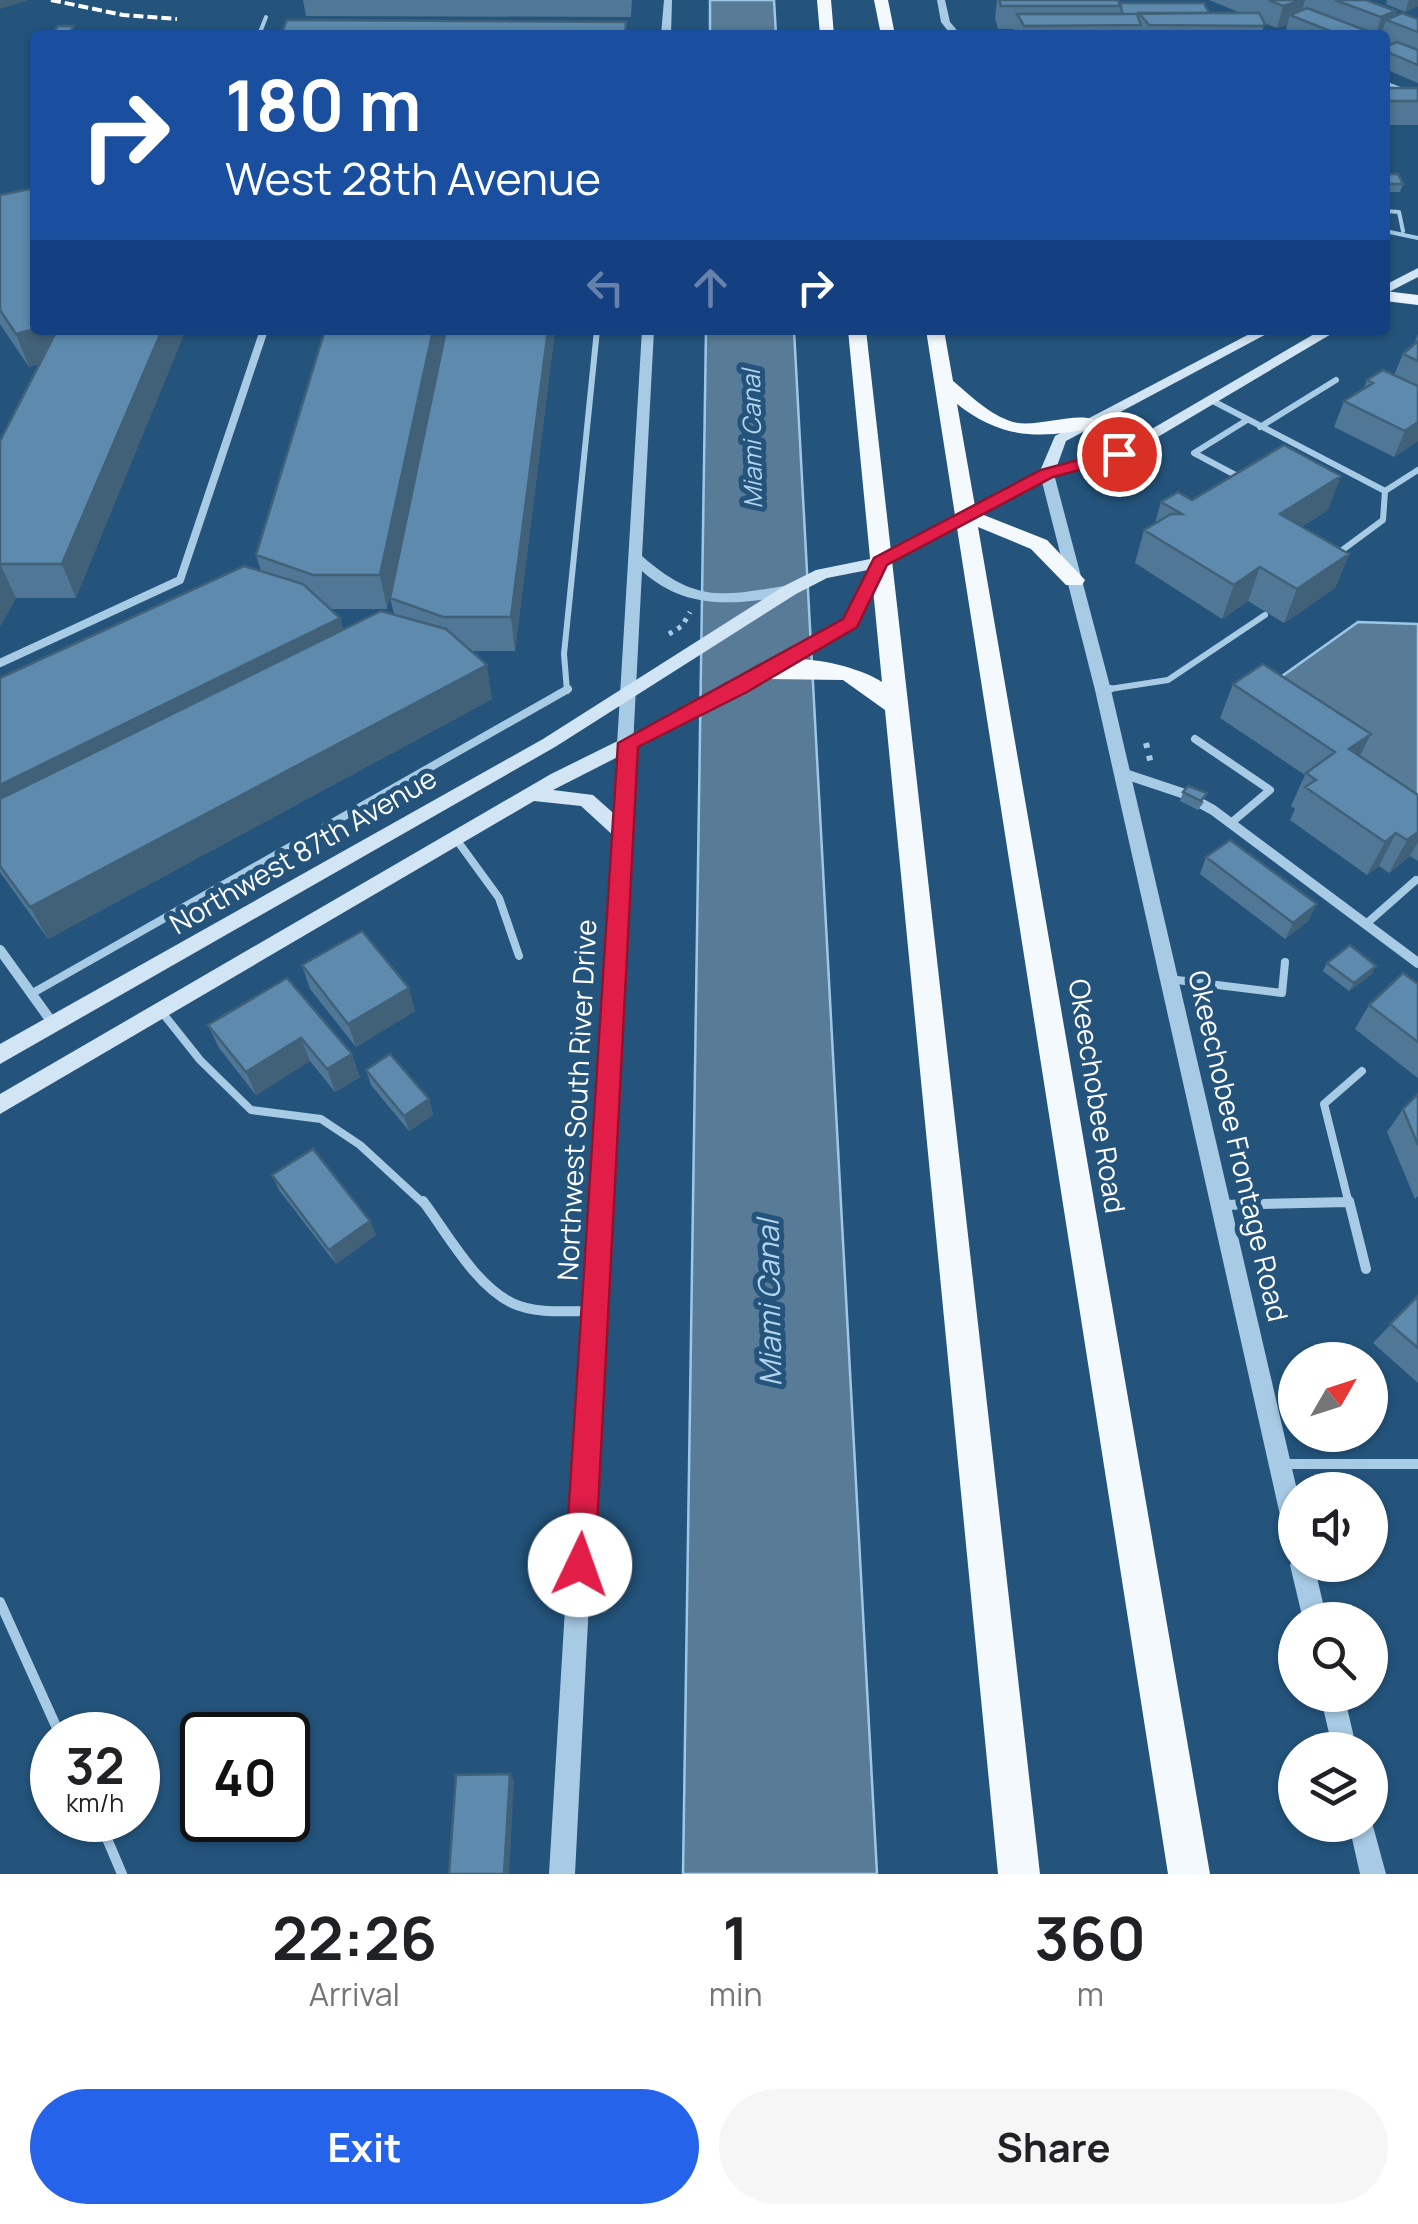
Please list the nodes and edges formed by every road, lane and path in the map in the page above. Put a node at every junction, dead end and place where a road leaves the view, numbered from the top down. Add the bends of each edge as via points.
1 (668, 0) edge
2 (824, 0) edge
3 (881, 0) edge
4 (941, 0) edge
5 (266, 17) dead end
6 (260, 30) edge
7 (666, 30) edge
8 (827, 30) edge
9 (887, 30) edge
10 (954, 30) edge
11 (1390, 84) edge
12 (1417, 95) edge
13 (1399, 100) edge
14 (1390, 211) edge
15 (1390, 231) edge
16 (1402, 232) junction
17 (1418, 238) edge
18 (1418, 272) edge
19 (1390, 290) edge
20 (1390, 294) edge
21 (1418, 300) edge
22 (262, 335) edge
23 (596, 335) edge
24 (648, 335) edge
25 (857, 335) edge
26 (936, 335) edge
27 (1256, 335) edge
28 (1322, 335) edge
29 (1247, 340) junction
30 (1336, 380) dead end
31 (944, 383) junction
32 (1211, 400) junction
33 (1248, 420) junction
34 (1090, 423) junction
35 (1260, 426) junction
36 (1418, 470) edge
37 (1047, 474) junction
38 (1245, 480) edge
39 (1386, 492) junction
40 (966, 516) junction
41 (1330, 558) edge
42 (637, 559) junction
43 (880, 562) junction
44 (1074, 580) junction
45 (790, 590) junction
46 (690, 612) dead end
47 (1265, 615) dead end
48 (669, 634) dead end
49 (0, 662) edge
50 (768, 671) junction
51 (1102, 690) junction
52 (631, 693) junction
53 (895, 706) junction
54 (1195, 739) dead end
55 (628, 743) junction
56 (1122, 772) junction
57 (530, 794) junction
58 (1231, 823) junction
59 (622, 833) junction
60 (456, 838) junction
61 (1416, 880) edge
62 (1366, 924) junction
63 (0, 950) edge
64 (520, 956) dead end
65 (1285, 962) dead end
66 (1418, 963) edge
67 (1169, 979) junction
68 (31, 994) junction
69 (161, 1011) junction
70 (54, 1025) junction
71 (0, 1055) edge
72 (1362, 1070) dead end
73 (0, 1105) edge
74 (1348, 1202) junction
75 (1220, 1205) junction
76 (1366, 1269) dead end
77 (596, 1310) junction
78 (1279, 1464) junction
79 (1418, 1464) edge
80 (1281, 1472) edge
81 (0, 1602) edge
82 (50, 1712) edge
83 (108, 1842) edge
84 (1366, 1842) edge
85 (122, 1874) edge
86 (562, 1874) edge
87 (1018, 1874) edge
88 (1189, 1874) edge
89 (1373, 1874) edge

1 - 7 street
2 - 8 highway
3 - 9 highway
4 - 10 street
5 - 6 lane
11 - 12 lane
12 - 13 lane
14 - 16 lane via 1399,212
15 - 16 lane
16 - 17 lane
18 - 19 main road
20 - 21 main road
22 - 49 street via 180,580
23 - 68 lane via 564,654 568,691
24 - 42 street, Northwest South River Drive
25 - 43 highway
26 - 31 highway, Okeechobee Road
27 - 29 main road
28 - 32 main road, Northwest 87th Avenue
29 - 32 main road via 1210,375 1204,392
29 - 34 main road
30 - 35 lane
31 - 34 highway via 1010,429 1039,432
31 - 40 highway, Okeechobee Road
32 - 33 lane
32 - 37 main road, Northwest 87th Avenue via 1119,454
33 - 35 lane
33 - 38 lane via 1194,453
34 - 37 main road via 1060,439
35 - 39 lane
36 - 39 lane
37 - 40 main road, Northwest 87th Avenue
37 - 44 street, Okeechobee Frontage Road
39 - 41 lane via 1383,520
40 - 43 main road, Northwest 87th Avenue
40 - 44 highway via 1039,542
40 - 88 highway, Okeechobee Road
42 - 45 street via 667,587 696,599
42 - 52 street, Northwest South River Drive
43 - 45 main road, Northwest 87th Avenue via 822,574
43 - 50 main road via 850,622
43 - 53 highway
44 - 51 street, Okeechobee Frontage Road
45 - 52 main road, Northwest 87th Avenue
46 - 48 path
47 - 51 lane via 1168,680
50 - 53 highway via 826,668 859,675
50 - 55 main road
51 - 56 street, Okeechobee Frontage Road
52 - 55 street, Northwest South River Drive
52 - 70 main road, Northwest 87th Avenue
53 - 87 highway
54 - 58 lane via 1270,790
55 - 57 main road
55 - 59 street, Northwest South River Drive
56 - 58 street via 1182,793
56 - 67 street, Okeechobee Frontage Road
57 - 59 main road via 586,800
57 - 60 main road
58 - 62 street
59 - 77 street, Northwest South River Drive
60 - 64 lane via 499,898
60 - 69 main road
61 - 62 lane
62 - 66 street
63 - 68 street
65 - 67 lane via 1282,993
67 - 75 street, Okeechobee Frontage Road
68 - 70 street
69 - 73 main road
69 - 77 lane via 252,1110 322,1120 360,1145 420,1196 485,1282 512,1303
70 - 71 main road, Northwest 87th Avenue
72 - 74 lane via 1324,1104
74 - 75 lane
74 - 76 lane
75 - 78 street, Okeechobee Frontage Road
77 - 86 street, Northwest South River Drive
78 - 79 lane
78 - 80 street, Okeechobee Frontage Road
81 - 82 lane
83 - 85 lane
84 - 89 street

